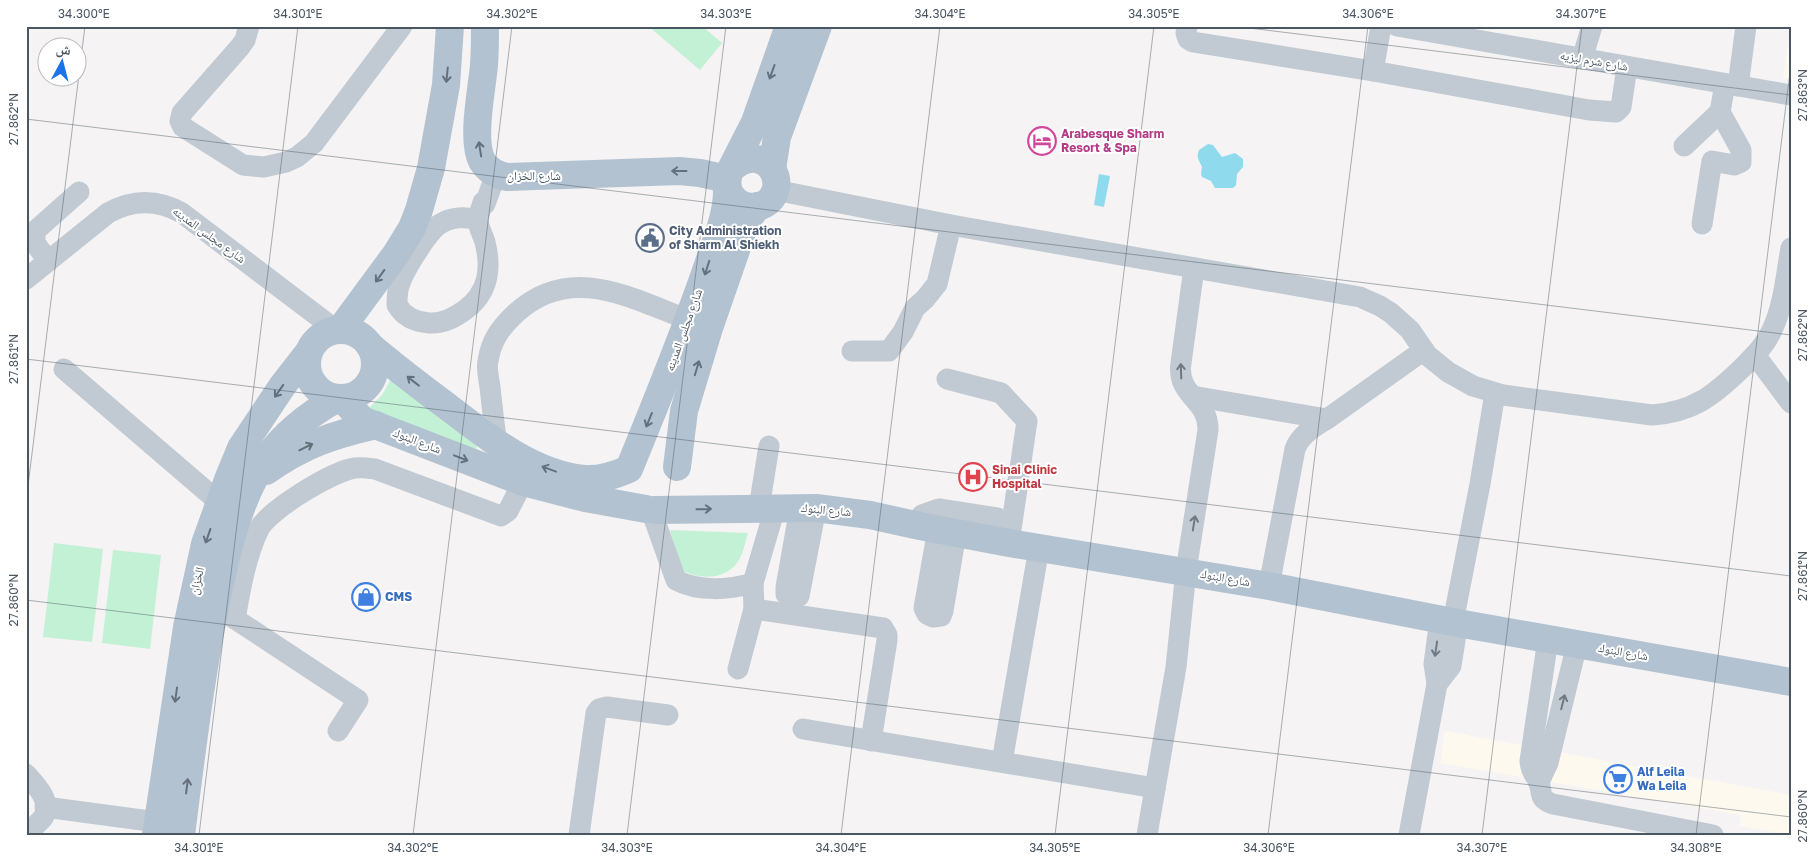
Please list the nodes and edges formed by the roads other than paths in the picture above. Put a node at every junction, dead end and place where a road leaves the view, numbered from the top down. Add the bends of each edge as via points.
1 (249, 26) edge
2 (402, 26) edge
3 (450, 26) edge
4 (486, 26) edge
5 (818, 26) edge
6 (1187, 26) edge
7 (1381, 26) edge
8 (1397, 26) edge
9 (1592, 26) edge
10 (1746, 26) edge
11 (785, 28) edge
12 (1582, 59) junction
13 (1627, 67) junction
14 (1374, 71) junction
15 (1732, 85) junction
16 (1791, 95) edge
17 (1720, 112) junction
18 (1684, 146) dead end
19 (496, 174) junction
20 (728, 178) junction
21 (769, 188) junction
22 (79, 192) dead end
23 (478, 220) junction
24 (1702, 224) dead end
25 (951, 225) junction
26 (1791, 248) edge
27 (48, 261) junction
28 (1194, 268) junction
29 (26, 279) edge
30 (699, 324) junction
31 (338, 330) junction
32 (370, 346) junction
33 (1424, 350) junction
34 (852, 351) dead end
35 (308, 352) junction
36 (1755, 355) junction
37 (64, 369) dead end
38 (947, 379) dead end
39 (1495, 393) junction
40 (1192, 396) junction
41 (340, 398) junction
42 (1791, 403) edge
43 (1284, 412) junction
44 (1327, 419) junction
45 (376, 425) junction
46 (1297, 443) junction
47 (496, 444) junction
48 (769, 446) dead end
49 (677, 466) junction
50 (629, 469) junction
51 (523, 482) junction
52 (251, 484) junction
53 (795, 508) junction
54 (651, 510) junction
55 (240, 515) junction
56 (938, 529) junction
57 (1009, 542) junction
58 (1039, 548) junction
59 (1186, 572) junction
60 (753, 584) junction
61 (1269, 586) junction
62 (754, 609) junction
63 (225, 612) junction
64 (1453, 622) junction
65 (1548, 639) junction
66 (1577, 644) junction
67 (1544, 668) junction
68 (738, 669) dead end
69 (1570, 673) junction
70 (1791, 682) edge
71 (668, 715) dead end
72 (803, 729) dead end
73 (338, 731) dead end
74 (871, 741) junction
75 (1002, 762) junction
76 (26, 774) edge
77 (1539, 782) junction
78 (1155, 788) junction
79 (45, 808) junction
80 (157, 828) edge
81 (26, 833) edge
82 (182, 835) edge
83 (579, 835) edge
84 (1147, 835) edge
85 (1408, 835) edge
86 (1713, 835) edge

1 - 2 street via 240,47 182,114 180,121 183,127 242,165 264,167 286,162 314,143
3 -> 31 main road via 446,85 431,168 419,210 396,254
19 -> 4 main road, شارع الخزان via 486,166 479,150 478,120
5 - 21 main road, شارع مجلس المدينه via 777,137
6 - 14 street via 1188,39 1193,42
7 - 14 street
8 - 12 street, شارع شرم ليزيه
9 - 12 street
10 - 15 street
11 -> 20 main road, شارع مجلس المدينه via 755,122
12 - 13 street, شارع شرم ليزيه
13 - 14 street via 1621,107 1616,112 1589,110
13 - 15 street, شارع شرم ليزيه
15 - 16 street, شارع شرم ليزيه
15 - 17 street
17 - 18 street
17 - 24 street via 1741,150 1741,162 1734,165 1712,162
20 -> 19 main road, شارع الخزان via 679,171 542,177
19 - 23 street
20 - 21 main road via 729,194 738,204 752,208
20 - 21 main road via 739,162 757,159 766,162
20 -> 30 main road, شارع مجلس المدينه via 726,205
21 - 25 street
21 - 30 main road, شارع مجلس المدينه via 744,227
22 - 27 street via 35,231 35,243
23 - 23 street via 454,219 440,223 431,231 398,288 397,306 406,315 423,322 441,323 478,300 488,279 485,243
25 - 28 street
25 - 34 street via 937,284 915,308 903,332 888,351
26 - 36 street via 1777,318 1765,344
27 - 29 street, شارع مجلس المدينه
27 - 31 street, شارع مجلس المدينه via 117,208 138,202 157,203 182,213
28 - 33 street via 1360,297 1401,321
40 -> 28 street via 1182,382 1180,369
30 - 47 street via 609,291 586,286 561,288 542,294 503,324 490,346 487,363
49 -> 30 main road, شارع مجلس المدينه
30 -> 50 main road, شارع مجلس المدينه
31 - 32 main road via 356,333
31 - 35 main road via 319,337
32 - 41 main road via 375,360 368,384 352,396
47 -> 32 main road
33 - 39 street via 1460,380
33 - 44 street
35 - 41 main road via 307,368 312,382 323,393
35 -> 55 main road, الخزان via 241,448
36 - 39 street via 1710,397 1687,409 1663,414
36 - 42 street
37 - 55 street
38 - 57 street via 1001,393 1027,420
39 - 64 street
40 - 43 street
59 -> 40 street via 1209,423 1204,410
41 - 45 main road, شارع البنوك via 362,420
41 - 52 main road, الخزان via 302,420 287,434
43 - 44 street
43 - 46 street
44 - 46 street
45 -> 51 main road, شارع البنوك
52 -> 45 main road via 281,460 316,442
46 - 61 street
50 -> 47 main road via 598,479 574,478 531,462
48 - 53 street
49 - 50 main road via 671,460 656,455 641,458
49 - 54 main road via 682,482 680,491 671,504
50 - 54 main road via 626,478 628,494 639,506
51 - 54 main road, شارع البنوك
51 - 55 street via 508,511 501,516 385,472 355,468 329,478 282,506
52 - 55 main road, الخزان
54 -> 53 main road, شارع البنوك
53 - 56 main road, شارع البنوك via 870,515
53 - 60 street
54 - 60 street via 676,580 687,586 732,589
55 - 63 main road, الخزان via 228,550
55 -> 80 main road, الخزان via 205,544 192,597
56 - 57 main road, شارع البنوك
56 - 57 street via 922,515 939,509 997,518
57 - 58 main road, شارع البنوك
58 - 59 main road, شارع البنوك
58 - 75 street
59 - 61 main road, شارع البنوك
59 - 78 street via 1176,667
60 - 62 street
61 - 64 main road, شارع البنوك
62 - 68 street
62 - 74 street via 883,628 887,640
63 - 73 street via 358,700
82 -> 63 main road, الخزان via 191,759
64 - 65 main road, شارع البنوك
64 - 85 street via 1439,632 1434,664 1437,684
65 - 66 main road, شارع البنوك
65 - 67 street
66 - 69 street
66 - 70 main road, شارع البنوك
67 - 69 street
67 - 77 street via 1530,760 1532,773
77 -> 69 street via 1548,763
71 - 83 street via 607,707 596,713
72 - 74 street
74 - 75 street
75 - 78 street
76 - 79 street via 41,792
77 - 86 street via 1543,799 1553,804
78 - 84 street
79 - 80 street
79 - 81 street via 43,818

